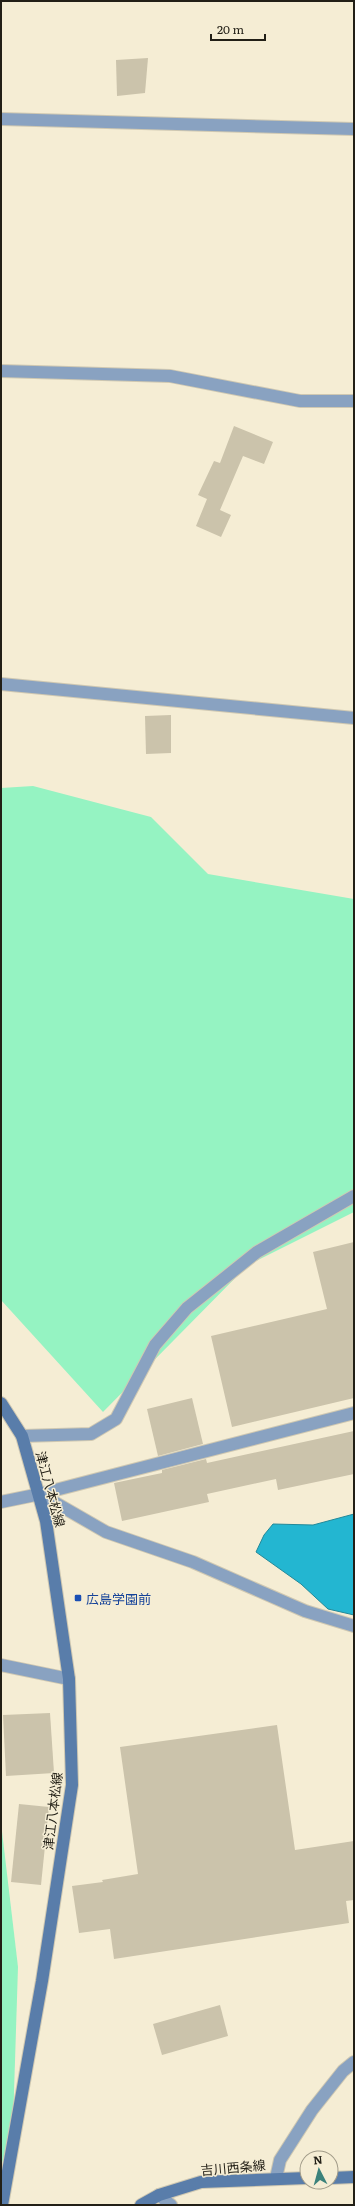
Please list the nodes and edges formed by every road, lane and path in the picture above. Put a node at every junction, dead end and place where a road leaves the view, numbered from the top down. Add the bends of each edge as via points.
1 (1, 119) edge
2 (354, 129) edge
3 (1, 372) edge
4 (354, 401) edge
5 (1, 684) edge
6 (354, 718) edge
7 (354, 1196) edge
8 (1, 1403) edge
9 (354, 1413) edge
10 (22, 1436) junction
11 (40, 1494) junction
12 (1, 1502) edge
13 (354, 1626) edge
14 (1, 1665) edge
15 (69, 1679) junction
16 (354, 2062) edge
17 (276, 2178) junction
18 (299, 2178) edge
19 (339, 2178) edge
20 (354, 2178) edge
21 (159, 2195) junction
22 (2, 2205) edge
23 (141, 2205) edge
24 (171, 2205) edge

1 - 2 street
3 - 4 street via 170,376 300,401
5 - 6 street
7 - 10 street via 257,1252 187,1308 156,1345 116,1420 91,1434
8 - 10 main road, 津江八本松線
9 - 11 street
10 - 11 main road, 津江八本松線
11 - 12 street
11 - 13 street via 106,1532 193,1562 305,1611
11 - 15 main road, 津江八本松線
14 - 15 street
15 - 22 main road, 津江八本松線 via 72,1785 42,1981
16 - 17 street via 343,2071 312,2110 280,2160
17 - 18 main road, 吉川西条線
17 - 21 main road, 吉川西条線 via 201,2182
19 - 20 main road
21 - 23 main road, 吉川西条線
21 - 24 street

